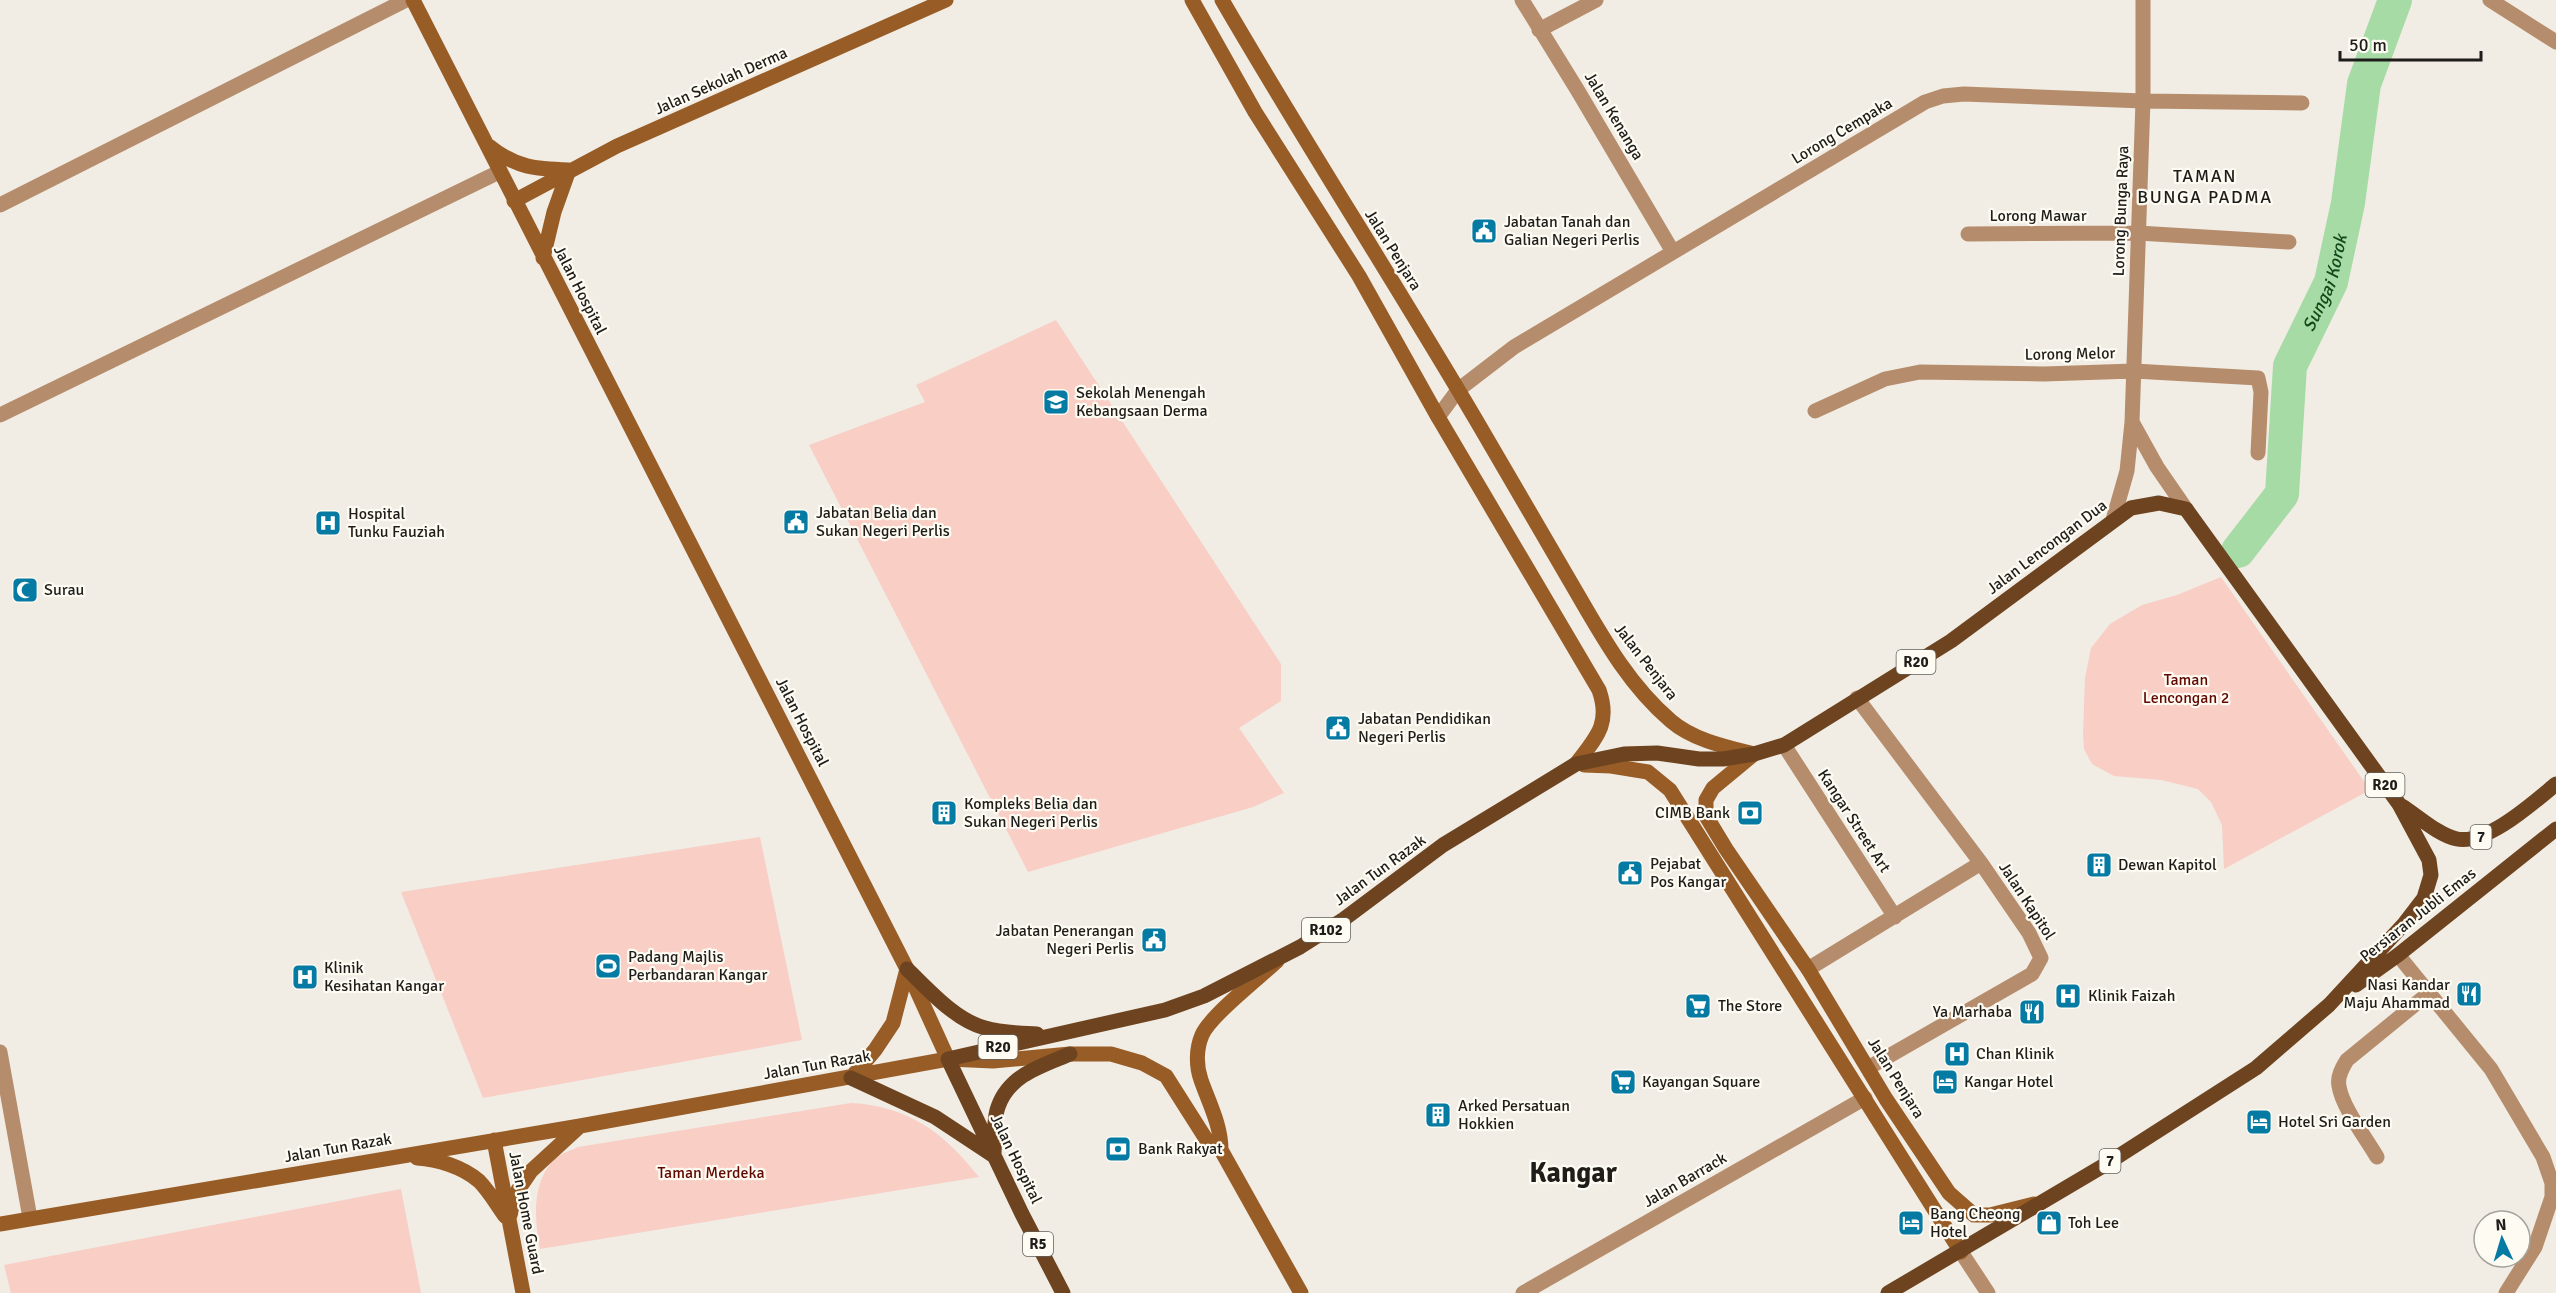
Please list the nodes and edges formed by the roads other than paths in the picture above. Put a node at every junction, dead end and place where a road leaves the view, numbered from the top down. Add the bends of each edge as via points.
1 (406, 0) edge
2 (413, 0) edge
3 (946, 0) edge
4 (1192, 0) edge
5 (1222, 0) edge
6 (1522, 0) edge
7 (1596, 0) edge
8 (2143, 0) edge
9 (2490, 0) edge
10 (1539, 30) junction
11 (2556, 42) edge
12 (2143, 101) junction
13 (2302, 103) dead end
14 (484, 142) junction
15 (569, 170) junction
16 (499, 172) junction
17 (514, 201) junction
18 (0, 205) edge
19 (2138, 233) junction
20 (1968, 234) dead end
21 (2289, 242) dead end
22 (1673, 252) junction
23 (543, 258) junction
24 (2134, 371) junction
25 (1458, 390) junction
26 (1815, 411) dead end
27 (0, 415) edge
28 (1438, 417) junction
29 (2132, 422) junction
30 (2258, 453) dead end
31 (2186, 509) junction
32 (2113, 520) junction
33 (1857, 698) junction
34 (1784, 745) junction
35 (1754, 754) junction
36 (1575, 764) junction
37 (2556, 784) edge
38 (2399, 804) junction
39 (2556, 829) edge
40 (1981, 863) junction
41 (1895, 917) junction
42 (2398, 955) junction
43 (1279, 960) junction
44 (907, 969) junction
45 (1808, 969) junction
46 (2429, 993) junction
47 (2329, 1005) junction
48 (1048, 1035) junction
49 (0, 1052) edge
50 (1070, 1054) junction
51 (948, 1059) junction
52 (1868, 1068) junction
53 (851, 1078) junction
54 (1865, 1098) junction
55 (580, 1126) junction
56 (494, 1140) junction
57 (1221, 1150) junction
58 (395, 1156) junction
59 (994, 1156) junction
60 (2377, 1157) dead end
61 (2043, 1201) junction
62 (30, 1218) junction
63 (508, 1221) junction
64 (0, 1224) edge
65 (1961, 1252) junction
66 (523, 1293) edge
67 (1063, 1293) edge
68 (1301, 1293) edge
69 (1523, 1293) edge
70 (1888, 1293) edge
71 (1988, 1293) edge
72 (2506, 1293) edge

1 - 18 street
2 - 14 street, R5
3 - 15 street, Jalan Sekolah Derma
4 - 28 street via 1255,112 1359,276
5 - 25 street, Jalan Penjara
6 - 10 street, Jalan Kenanga
7 - 10 street
8 - 12 street, Lorong Bunga Raya
9 - 11 street
10 - 22 street, Jalan Kenanga
12 - 13 street, Lorong Cempaka
12 - 19 street, Lorong Bunga Raya
12 - 22 street, Lorong Cempaka via 1943,96 1925,102
14 - 15 street via 505,159 525,167
14 - 16 street, R5
15 - 17 street, Jalan Sekolah Derma
15 - 23 street
16 - 17 street, Jalan Hospital / R5
16 - 27 street
17 - 23 street, Jalan Hospital / R5
19 - 20 street, Lorong Mawar
19 - 21 street, Lorong Mawar
19 - 24 street, Lorong Bunga Raya
22 - 25 street, Lorong Cempaka via 1514,347
23 - 44 street, Jalan Hospital / R5
24 - 26 street, Lorong Melor via 1920,372 1885,379
24 - 29 street, Lorong Bunga Raya
24 - 30 street, Lorong Melor via 2258,378
25 - 28 street, Lorong Cempaka
25 - 35 street, Jalan Penjara via 1612,652 1649,699 1673,723 1691,734
28 - 36 street via 1599,690 1604,718 1598,735
29 - 31 street
29 - 32 street, Lorong Bunga Raya via 2127,471
31 - 32 main road, Jalan Lencongan Dua / R20 via 2149,503 2131,508
31 - 38 main road, R20
32 - 33 main road, Jalan Lencongan Dua / R20 via 1951,640
33 - 34 main road, Jalan Lencongan Dua / R20
33 - 40 street, Jalan Kapitol
34 - 35 main road, Jalan Lencongan Dua / R20
34 - 41 street, Kangar Street Art
35 - 36 main road, Jalan Lencongan Dua / R20 via 1699,759 1657,753 1623,754
35 - 45 street, Jalan Penjara via 1713,788 1706,800 1706,816
36 - 43 main road, Jalan Tun Razak / R102 via 1443,845 1344,919
36 - 54 street via 1648,772 1670,790
37 - 38 main road, Persiaran Jubli Emas / 7 via 2474,840 2456,839
38 - 47 main road, R20 via 2429,860 2431,875 2424,898
39 - 42 main road, Persiaran Jubli Emas / 7
40 - 41 street
40 - 52 street, Jalan Kapitol via 2034,943 2041,958 2038,966 2032,974
41 - 45 street
42 - 46 street
42 - 47 main road, Persiaran Jubli Emas / 7
43 - 48 main road, Jalan Tun Razak / R102 via 1165,1010
43 - 57 street via 1203,1033 1197,1054 1198,1072 1221,1136
44 - 48 main road via 946,1005 984,1028
44 - 51 street, Jalan Hospital / R5
44 - 53 street via 893,1023
45 - 52 street, Jalan Penjara
46 - 60 street via 2347,1060 2340,1071 2338,1085 2342,1098
46 - 72 street via 2491,1069 2543,1157 2552,1183 2552,1197 2535,1247
47 - 61 main road, 7 via 2256,1068
48 - 51 main road, Jalan Tun Razak / R20
49 - 62 street
50 - 51 street via 993,1061
50 - 57 street via 1111,1054 1142,1063 1166,1076 1206,1139
50 - 59 main road via 1030,1070 1010,1085 997,1108
51 - 53 street, Jalan Tun Razak
51 - 59 main road, Jalan Hospital / R5
52 - 61 street, Jalan Penjara via 1960,1205 1974,1215 1990,1215
53 - 55 street, Jalan Tun Razak
53 - 59 main road via 935,1117
54 - 65 street
54 - 69 street, Jalan Barrack
55 - 56 street, Jalan Tun Razak
55 - 63 street via 531,1171 518,1190
56 - 58 street, Jalan Tun Razak
56 - 63 street, Jalan Home Guard
57 - 68 street
58 - 62 street, Jalan Tun Razak
58 - 63 street via 430,1158 468,1174 479,1182
59 - 67 main road, Jalan Hospital / R5
61 - 65 main road, 7
62 - 64 street, Jalan Tun Razak
63 - 66 street, Jalan Home Guard
65 - 70 main road, 7
65 - 71 street

